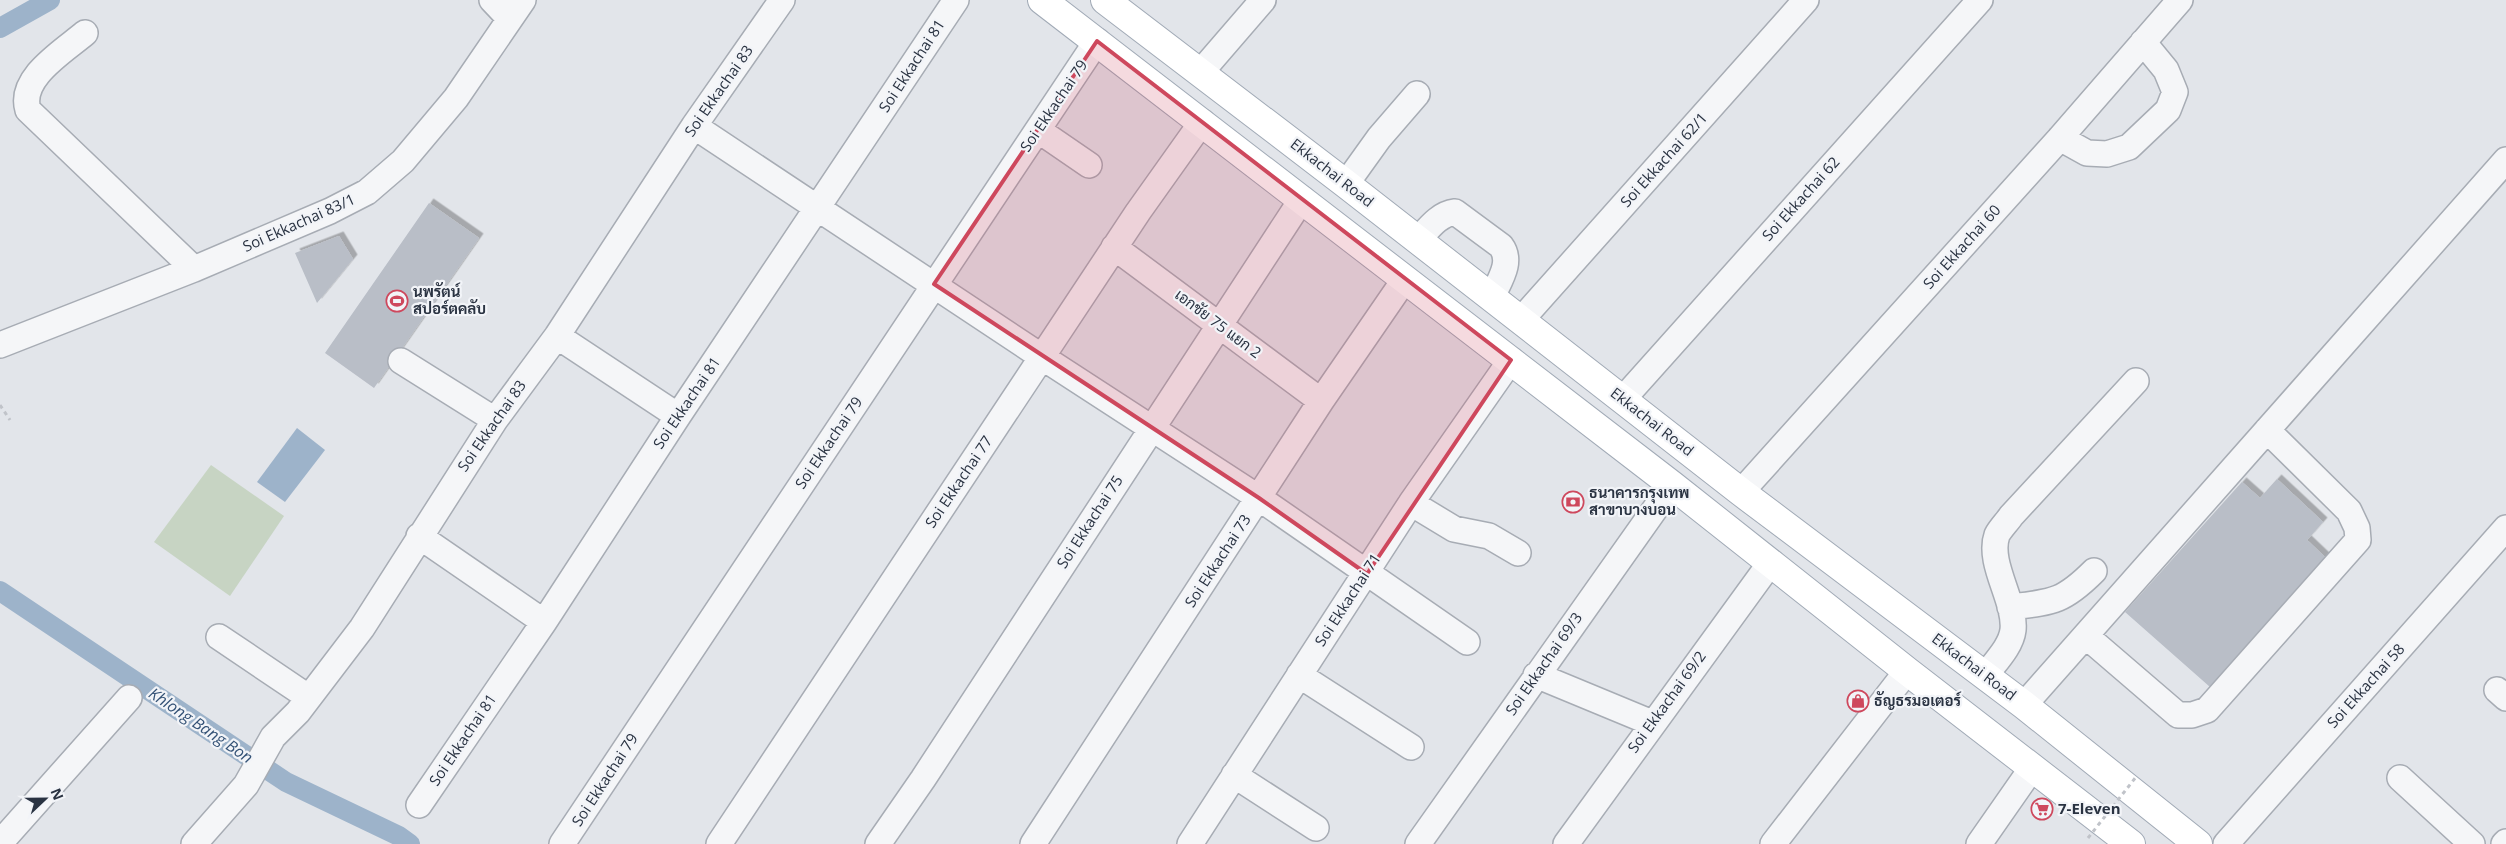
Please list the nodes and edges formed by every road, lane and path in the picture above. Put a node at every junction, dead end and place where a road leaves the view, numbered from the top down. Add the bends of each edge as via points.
1 (492, 0) edge
2 (782, 0) edge
3 (956, 0) edge
4 (1042, 0) edge
5 (1105, 0) edge
6 (1263, 0) edge
7 (1806, 0) edge
8 (1980, 0) edge
9 (2180, 0) edge
10 (516, 10) edge
11 (85, 33) dead end
12 (1097, 41) junction
13 (2143, 42) junction
14 (1200, 73) junction
15 (1417, 94) dead end
16 (1202, 122) junction
17 (1267, 124) junction
18 (694, 126) junction
19 (1038, 130) junction
20 (2060, 138) junction
21 (1244, 154) junction
22 (2506, 160) edge
23 (1088, 165) dead end
24 (1346, 184) junction
25 (1302, 199) junction
26 (819, 208) junction
27 (1418, 240) junction
28 (1114, 247) junction
29 (194, 269) junction
30 (1405, 279) junction
31 (934, 284) junction
32 (1492, 297) junction
33 (1521, 320) junction
34 (1220, 326) junction
35 (556, 336) junction
36 (0, 345) edge
37 (1042, 357) junction
38 (1511, 360) junction
39 (401, 361) dead end
40 (2136, 381) dead end
41 (1623, 399) junction
42 (1321, 401) junction
43 (0, 405) edge
44 (678, 416) junction
45 (10, 420) dead end
46 (495, 420) junction
47 (1152, 427) junction
48 (2268, 430) junction
49 (1672, 484) junction
50 (1741, 492) junction
51 (1259, 498) junction
52 (1412, 503) junction
53 (2506, 528) edge
54 (419, 536) junction
55 (1518, 553) dead end
56 (1771, 562) junction
57 (2094, 571) dead end
58 (1367, 574) junction
59 (2010, 607) junction
60 (544, 622) junction
61 (2086, 636) junction
62 (219, 637) dead end
63 (1467, 642) dead end
64 (1907, 671) junction
65 (1299, 675) junction
66 (1536, 675) junction
67 (1985, 676) junction
68 (308, 697) junction
69 (129, 698) dead end
70 (2024, 705) junction
71 (1652, 723) junction
72 (1411, 747) dead end
73 (2032, 768) junction
74 (1234, 775) junction
75 (2136, 777) dead end
76 (2400, 778) dead end
77 (419, 805) dead end
78 (1316, 828) dead end
79 (2088, 838) dead end
80 (0, 843) edge
81 (194, 844) edge
82 (562, 844) edge
83 (719, 844) edge
84 (878, 844) edge
85 (1033, 844) edge
86 (1190, 844) edge
87 (1418, 844) edge
88 (1566, 844) edge
89 (1773, 844) edge
90 (1979, 844) edge
91 (2131, 844) edge
92 (2198, 844) edge
93 (2226, 844) edge
94 (2472, 844) edge

1 - 10 street
2 - 18 street, Soi Ekkachai 83
3 - 26 street, Soi Ekkachai 81
4 - 12 main road
5 - 14 main road, Ekkachai Road
6 - 14 street
7 - 33 street, Soi Ekkachai 62/1
8 - 41 street, Soi Ekkachai 62
9 - 13 street, Soi Ekkachai 60
10 - 29 street, Soi Ekkachai 83/1 via 456,98 403,161 367,192 330,212
11 - 29 street via 39,72 28,90 28,110
12 - 16 main road
12 - 19 street, Soi Ekkachai 79
13 - 20 street, Soi Ekkachai 60
13 - 20 street via 2166,70 2175,92 2168,110 2129,147 2107,154 2087,153
14 - 17 main road, Ekkachai Road
15 - 24 street via 1379,138
16 - 21 main road
16 - 28 street, Soi Ekkachai 77
17 - 21 main road
17 - 24 main road, Ekkachai Road
18 - 26 street
18 - 35 street, Soi Ekkachai 83
19 - 23 street
19 - 31 street, Soi Ekkachai 79
20 - 50 street, Soi Ekkachai 60
21 - 25 main road
22 - 48 street
24 - 27 main road, Ekkachai Road
25 - 30 main road
25 - 34 street, Soi Ekkachai 75
26 - 31 street
26 - 44 street, Soi Ekkachai 81
27 - 32 main road, Ekkachai Road
27 - 32 street via 1440,217 1455,212 1501,246 1507,261
28 - 34 street, เอกชัย 75 แยก 2
28 - 37 street, Soi Ekkachai 77
29 - 36 street, Soi Ekkachai 83/1
30 - 38 main road
30 - 42 street, Soi Ekkachai 73
31 - 37 street
31 - 82 street, Soi Ekkachai 79
32 - 33 main road, Ekkachai Road
33 - 41 main road, Ekkachai Road
34 - 42 street, เอกชัย 75 แยก 2
34 - 47 street, Soi Ekkachai 75
35 - 44 street
35 - 46 street, Soi Ekkachai 83
37 - 47 street
37 - 83 street, Soi Ekkachai 77
38 - 49 main road
38 - 52 street, Soi Ekkachai 71
39 - 46 street
40 - 59 street via 1998,534 1996,550
41 - 50 main road, Ekkachai Road
42 - 51 street, Soi Ekkachai 73
43 - 45 path
44 - 60 street, Soi Ekkachai 81
46 - 54 street, Soi Ekkachai 83
47 - 51 street
47 - 84 street, Soi Ekkachai 75 via 924,779
48 - 61 street
48 - 61 street via 2349,511 2357,528 2358,540 2207,710 2178,715
49 - 56 main road
49 - 66 street, Soi Ekkachai 69/3
50 - 67 main road, Ekkachai Road
51 - 58 street
51 - 85 street, Soi Ekkachai 73
52 - 55 street via 1454,529 1489,536
52 - 58 street, Soi Ekkachai 71
53 - 93 street, Soi Ekkachai 58
54 - 60 street
54 - 68 street, Soi Ekkachai 83 via 362,628
56 - 64 main road
56 - 71 street, Soi Ekkachai 69/2
57 - 59 street via 2073,592 2057,600
58 - 63 street
58 - 65 street, Soi Ekkachai 71
59 - 67 street via 2013,630 2008,645
60 - 77 street, Soi Ekkachai 81
61 - 70 street
62 - 68 street
64 - 73 main road
64 - 89 street
65 - 72 street
65 - 74 street, Soi Ekkachai 71
66 - 71 street
66 - 87 street, Soi Ekkachai 69/3
67 - 70 main road, Ekkachai Road
68 - 81 street, Soi Ekkachai 83 via 273,737 246,784
69 - 80 street
70 - 92 main road, Ekkachai Road
71 - 88 street, Soi Ekkachai 69/2
73 - 90 street
73 - 91 main road
74 - 78 street
74 - 86 street, Soi Ekkachai 71
75 - 79 path, bridge
76 - 94 street

